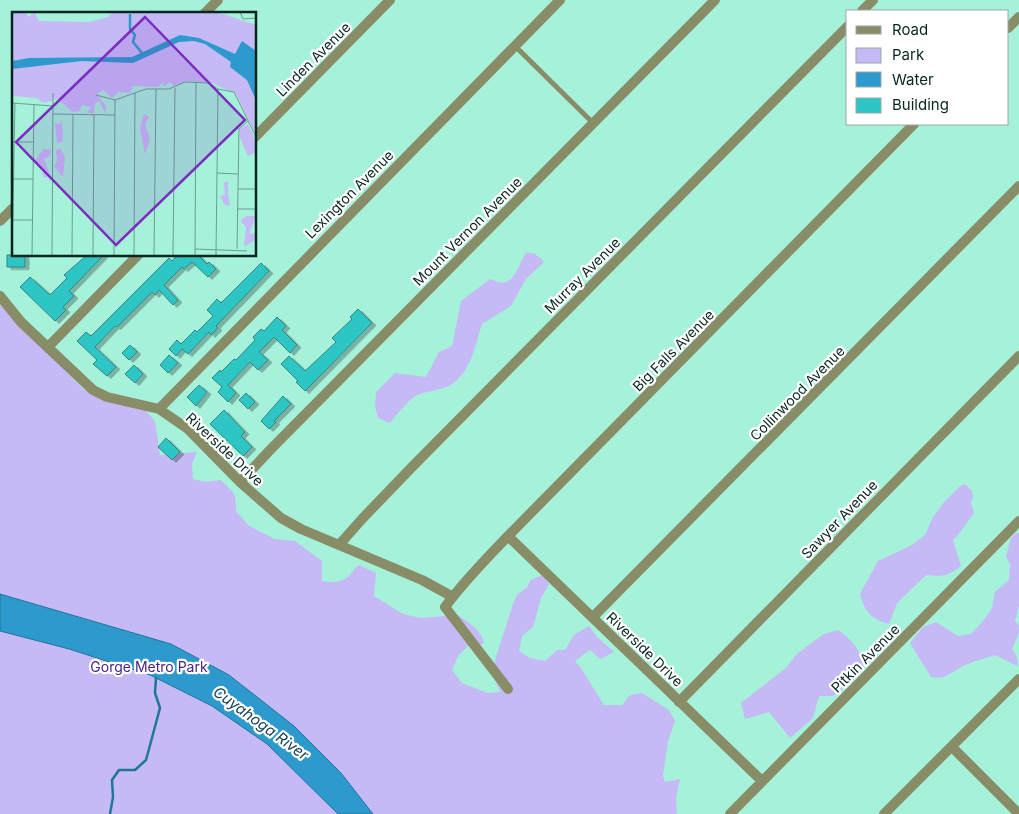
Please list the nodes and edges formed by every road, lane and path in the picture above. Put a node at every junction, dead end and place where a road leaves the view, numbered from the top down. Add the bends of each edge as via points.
1 (218, 0) edge
2 (390, 0) edge
3 (560, 0) edge
4 (715, 0) edge
5 (873, 0) edge
6 (863, 10) edge
7 (206, 12) edge
8 (1019, 17) edge
9 (1009, 27) edge
10 (846, 28) edge
11 (515, 46) junction
12 (594, 123) junction
13 (913, 125) edge
14 (256, 136) edge
15 (1019, 186) edge
16 (12, 209) edge
17 (0, 221) edge
18 (137, 256) edge
19 (0, 296) edge
20 (48, 347) junction
21 (1019, 356) edge
22 (159, 409) junction
23 (240, 482) junction
24 (1019, 521) edge
25 (508, 536) junction
26 (339, 546) junction
27 (453, 597) junction
28 (593, 617) junction
29 (1019, 679) edge
30 (508, 689) dead end
31 (680, 702) junction
32 (952, 747) junction
33 (762, 782) junction
34 (730, 814) edge
35 (884, 814) edge
36 (1019, 814) edge

1 - 7 street
2 - 14 street, Linden Avenue
3 - 11 street, Lexington Avenue
4 - 12 street, Mount Vernon Avenue
5 - 6 street
8 - 9 street
10 - 26 street, Murray Avenue via 412,467
11 - 12 lane
11 - 22 street, Lexington Avenue
12 - 23 street, Mount Vernon Avenue
13 - 25 street, Big Falls Avenue
15 - 28 street, Collinwood Avenue
16 - 17 street
18 - 20 street
19 - 20 street, Riverside Drive via 21,322
20 - 22 street, Riverside Drive via 93,390
21 - 31 street, Sawyer Avenue
22 - 23 street, Riverside Drive via 188,429
23 - 26 street, Riverside Drive via 281,518
24 - 33 street, Pitkin Avenue
25 - 27 street, Big Falls Avenue
25 - 28 street, Riverside Drive
26 - 27 street, Riverside Drive via 422,580
27 - 30 street via 445,607
28 - 31 street, Riverside Drive
29 - 32 street
31 - 33 street, Riverside Drive
32 - 35 street
32 - 36 street
33 - 34 street, Pitkin Avenue

